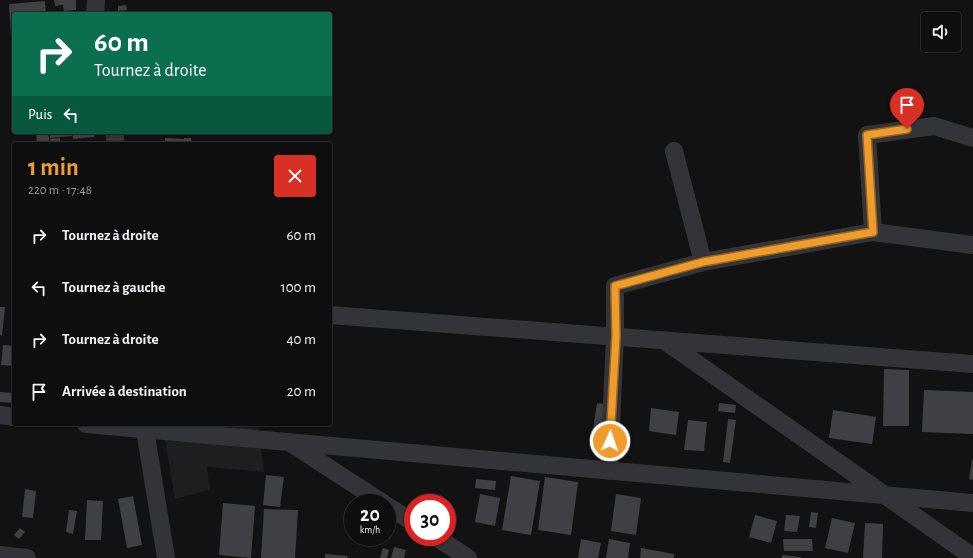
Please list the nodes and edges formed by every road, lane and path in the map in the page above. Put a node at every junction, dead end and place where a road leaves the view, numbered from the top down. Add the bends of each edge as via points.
1 (96, 0) edge
2 (95, 12) edge
3 (973, 138) edge
4 (674, 151) dead end
5 (873, 232) junction
6 (973, 245) edge
7 (703, 262) junction
8 (332, 315) edge
9 (616, 336) junction
10 (664, 340) junction
11 (973, 364) edge
12 (0, 416) edge
13 (12, 417) edge
14 (126, 426) edge
15 (146, 427) edge
16 (290, 443) junction
17 (609, 471) junction
18 (369, 494) edge
19 (885, 495) junction
20 (973, 503) edge
21 (450, 546) edge
22 (0, 555) edge
23 (973, 557) edge
24 (26, 558) edge
25 (166, 558) edge
26 (468, 558) edge

1 - 2 street
3 - 5 street via 934,126 867,135
4 - 7 street
5 - 6 street
5 - 7 street
7 - 9 street via 615,286
8 - 9 street
9 - 10 street
9 - 17 street
10 - 11 street
10 - 19 street
12 - 13 street
14 - 15 street
15 - 16 street
15 - 25 street
16 - 17 street
16 - 18 street
17 - 19 street
19 - 20 street
19 - 23 street
21 - 26 street
22 - 24 street

